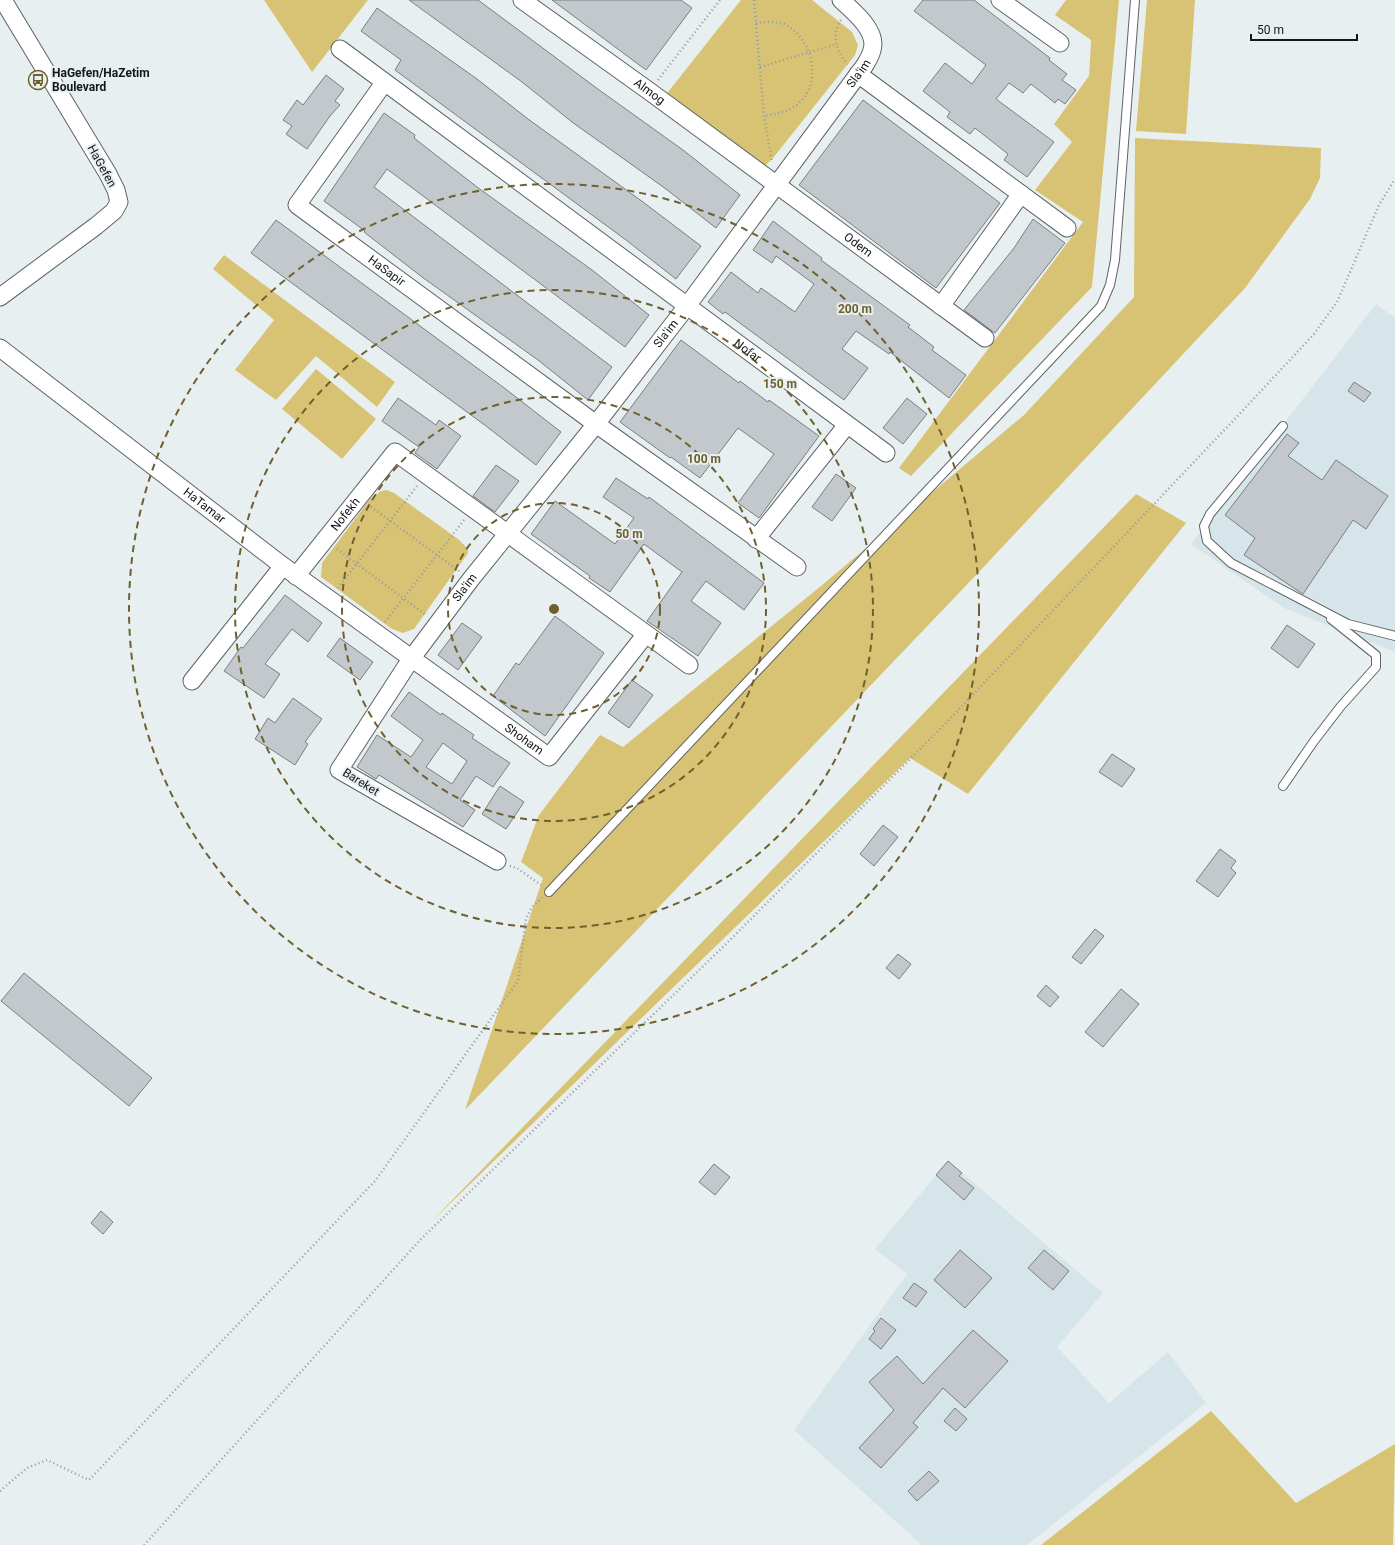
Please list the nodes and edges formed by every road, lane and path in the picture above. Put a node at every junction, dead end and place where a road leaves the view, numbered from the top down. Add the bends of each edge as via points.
1 (3, 0) edge
2 (522, 0) edge
3 (720, 0) edge
4 (754, 0) edge
5 (1000, 0) edge
6 (1135, 0) edge
7 (845, 4) edge
8 (756, 23) junction
9 (1060, 43) dead end
10 (837, 44) junction
11 (340, 49) dead end
12 (809, 52) junction
13 (760, 67) junction
14 (858, 74) junction
15 (384, 83) junction
16 (649, 91) junction
17 (764, 116) junction
18 (1395, 179) edge
19 (776, 184) junction
20 (1021, 194) junction
21 (1067, 228) dead end
22 (0, 297) edge
23 (687, 306) junction
24 (941, 306) junction
25 (985, 338) dead end
26 (0, 348) edge
27 (596, 424) junction
28 (847, 425) junction
29 (1283, 426) dead end
30 (886, 454) dead end
31 (426, 474) junction
32 (359, 498) junction
33 (473, 509) junction
34 (390, 520) junction
35 (508, 534) junction
36 (756, 539) junction
37 (326, 540) junction
38 (437, 555) junction
39 (356, 563) junction
40 (797, 567) dead end
41 (289, 571) junction
42 (471, 579) junction
43 (404, 598) junction
44 (329, 600) junction
45 (1323, 612) junction
46 (438, 623) junction
47 (376, 634) junction
48 (646, 634) junction
49 (1395, 636) edge
50 (411, 659) junction
51 (689, 665) dead end
52 (192, 680) dead end
53 (1283, 786) dead end
54 (497, 861) joint
55 (549, 892) junction
56 (0, 1491) edge
57 (144, 1545) edge

1 - 22 street, HaGefen via 108,174 119,202 114,211 96,226
2 - 16 street, Almog
3 - 16 path
4 - 8 path
5 - 9 street
6 - 55 lane via 1114,266 1110,285 1101,306
7 - 10 path via 835,37
7 - 14 street, Sla'im via 872,38 873,49
8 - 12 path via 782,24 796,32
8 - 13 path
10 - 12 path
10 - 14 path via 845,61
11 - 15 street
12 - 13 path
12 - 17 path via 812,71 811,84 806,95 780,114
13 - 17 path
14 - 19 street, Sla'im
14 - 20 street
15 - 23 street
15 - 27 street, HaSapir via 297,205
16 - 19 street, Almog
17 - 19 path
18 - 57 path via 1379,205 1337,302 1308,339 945,724 723,948 421,1239
19 - 23 street, Sla'im
19 - 24 street, Odem
20 - 21 street
20 - 24 street
23 - 27 street, Sla'im
23 - 28 street, Nofar
24 - 25 street, Odem
26 - 41 street, HaTamar
27 - 35 street, Sla'im
27 - 36 street
28 - 30 street, Nofar
28 - 36 street
29 - 45 lane via 1210,514 1204,526 1207,541 1231,563
31 - 32 street, Nofekh via 395,452
31 - 33 street
31 - 34 path
32 - 34 path
32 - 37 street, Nofekh
33 - 35 street
33 - 38 path
34 - 38 path
34 - 39 path
35 - 42 street, Sla'im
35 - 48 street
36 - 40 street
37 - 39 path
37 - 41 street, Nofekh
38 - 42 path
38 - 43 path
39 - 43 path
39 - 44 path
41 - 44 street, HaTamar
41 - 52 street, Nofekh
42 - 46 street, Sla'im
43 - 46 path
43 - 47 path
44 - 47 street, HaTamar
45 - 49 lane via 1348,624
45 - 53 lane via 1376,655 1376,667 1336,712
46 - 50 street, Sla'im
47 - 50 street, HaTamar
48 - 50 street, Shoham via 549,757
48 - 51 street
50 - 54 street, Bareket via 339,770
54 - 55 path via 517,868
55 - 56 path via 532,907 526,919 518,981 370,1187 89,1480 47,1460 27,1468

